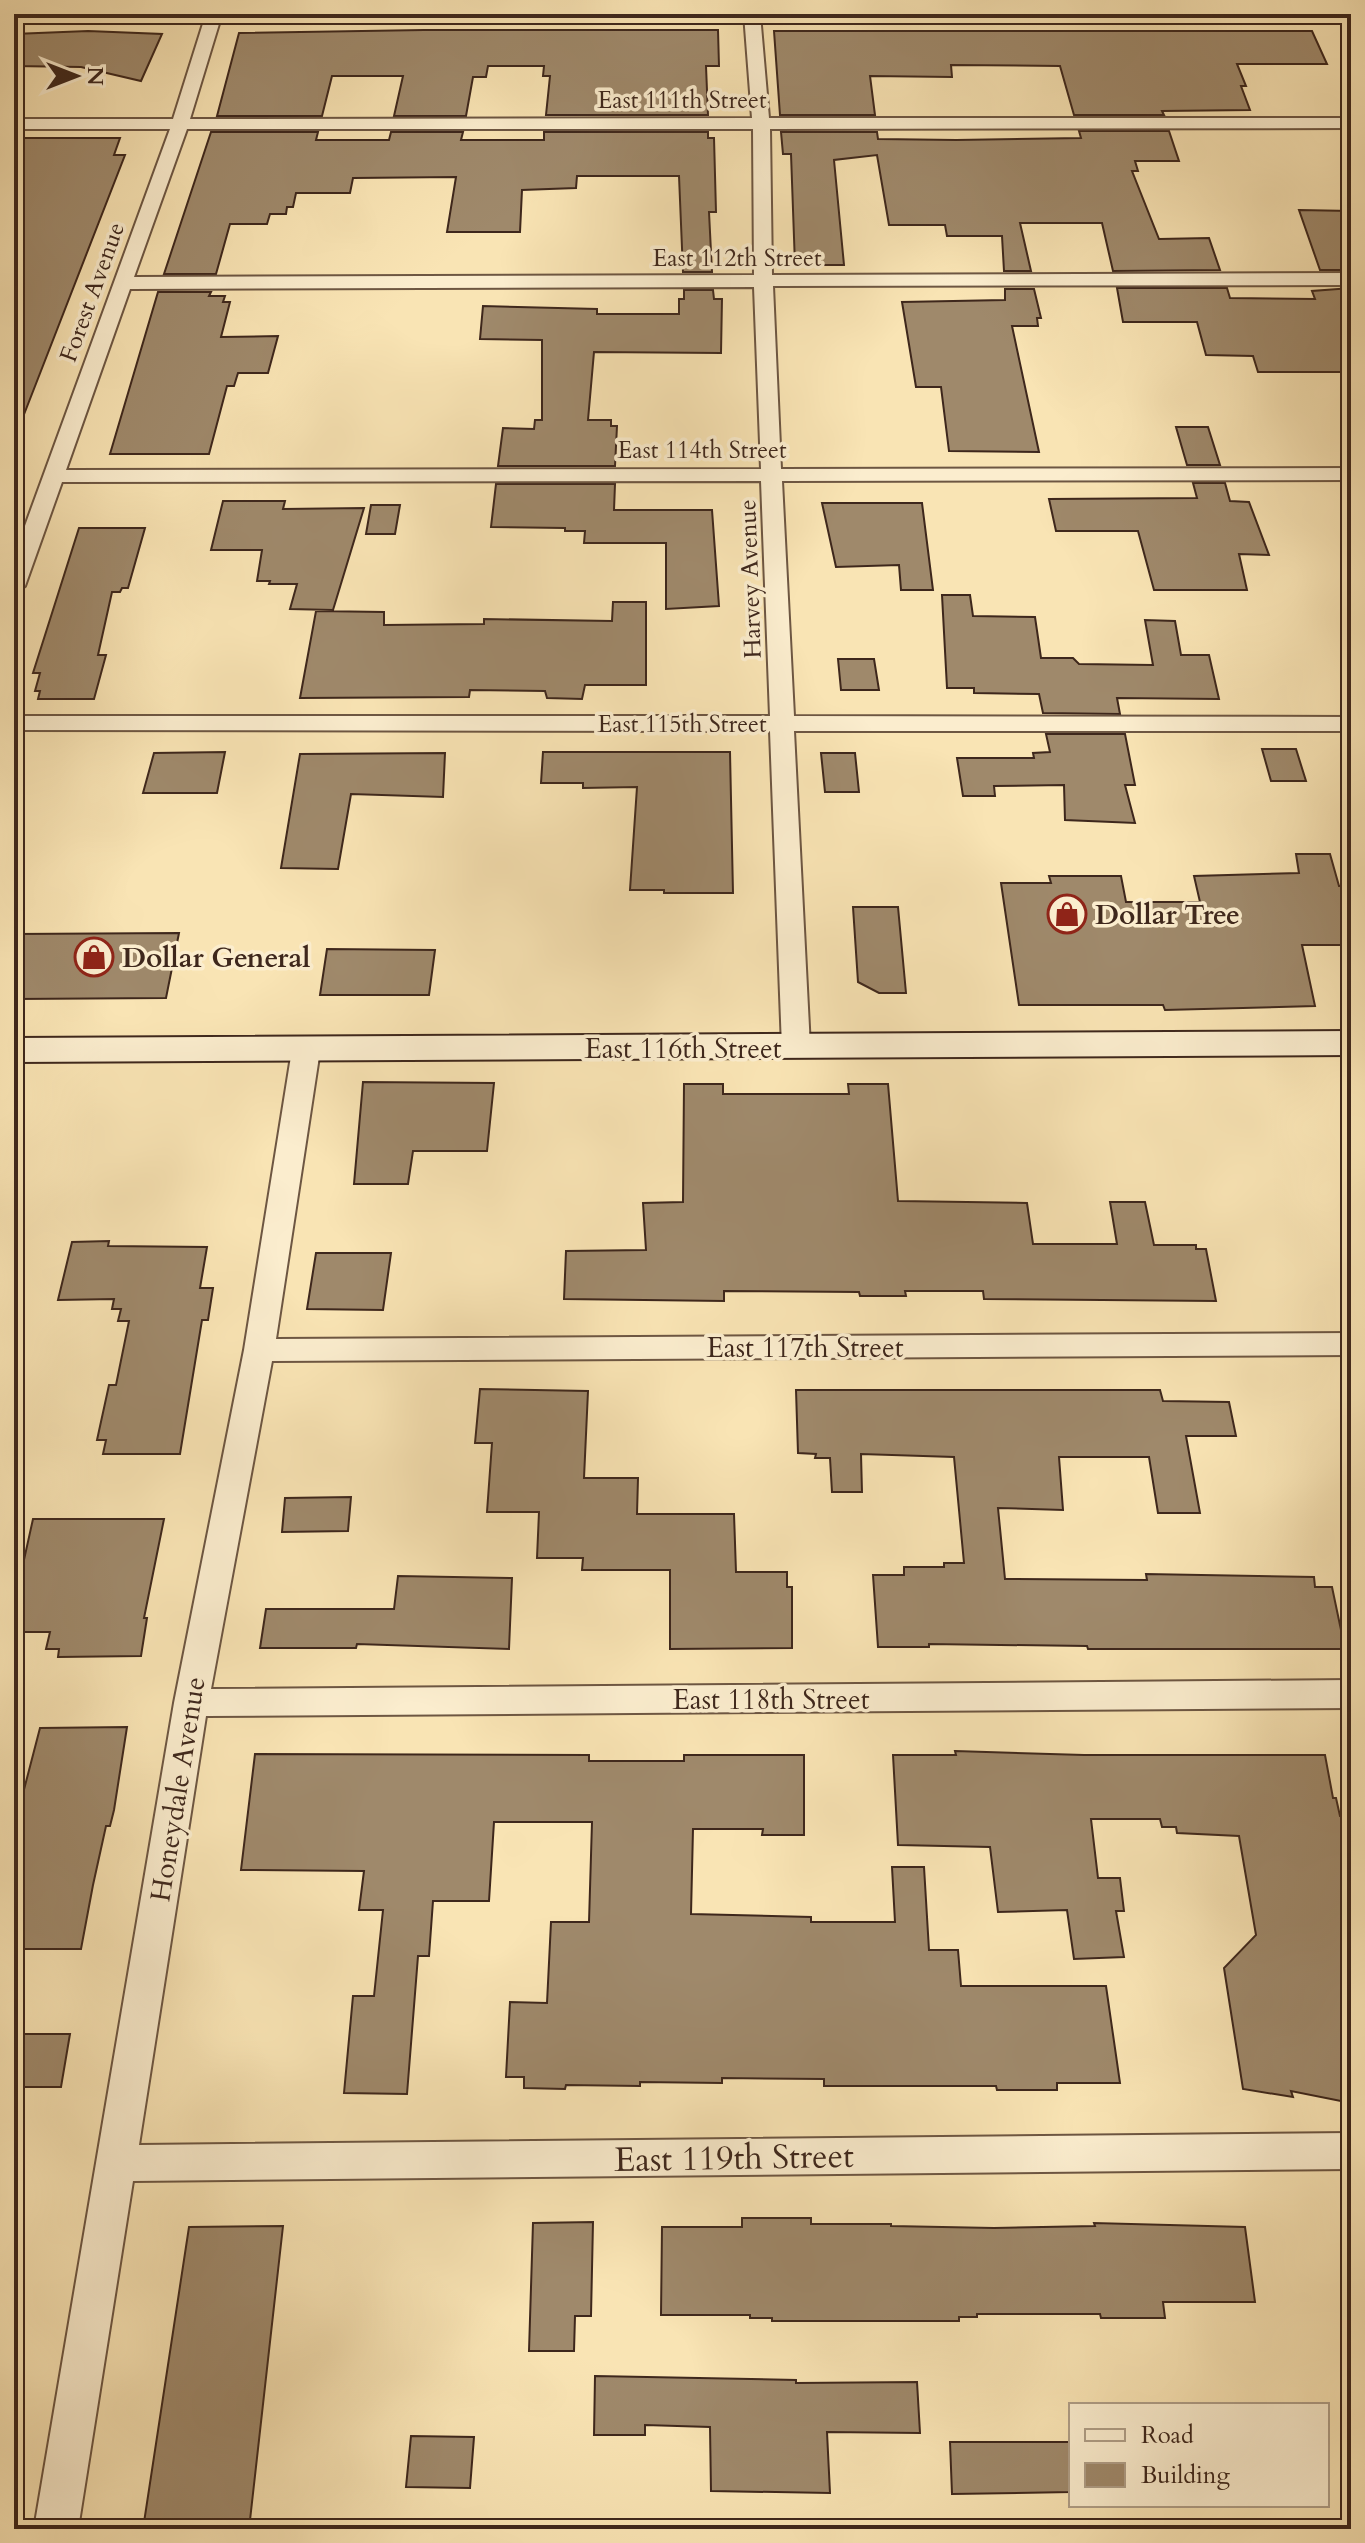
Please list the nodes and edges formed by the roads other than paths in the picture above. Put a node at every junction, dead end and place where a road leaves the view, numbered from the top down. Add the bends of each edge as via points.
1 (214, 14) edge
2 (752, 14) edge
3 (1351, 123) edge
4 (14, 124) edge
5 (180, 124) junction
6 (761, 124) junction
7 (1351, 279) edge
8 (763, 282) junction
9 (123, 283) junction
10 (1351, 474) edge
11 (54, 476) junction
12 (772, 476) junction
13 (14, 586) edge
14 (14, 723) edge
15 (781, 724) junction
16 (1351, 724) edge
17 (1351, 1043) edge
18 (796, 1047) junction
19 (14, 1050) edge
20 (306, 1050) junction
21 (1351, 1344) edge
22 (259, 1350) junction
23 (1351, 1694) edge
24 (191, 1703) junction
25 (1351, 2151) edge
26 (117, 2163) junction
27 (56, 2529) edge

1 - 5 street, Forest Avenue
2 - 6 street, Harvey Avenue
3 - 6 street, East 111th Street
4 - 5 street, East 111th Street
5 - 6 street, East 111th Street
5 - 9 street, Forest Avenue
6 - 8 street, Harvey Avenue
7 - 8 street, East 112th Street
8 - 9 street, East 112th Street
8 - 12 street, Harvey Avenue
9 - 11 street, Forest Avenue
10 - 12 street, East 114th Street
11 - 12 street, East 114th Street
11 - 13 street, Forest Avenue
12 - 15 street, Harvey Avenue
14 - 15 street, East 115th Street
15 - 16 street, East 115th Street
15 - 18 street, Harvey Avenue
17 - 18 main road, East 116th Street
18 - 20 main road, East 116th Street
19 - 20 main road, East 116th Street
20 - 22 street, Honeydale Avenue
21 - 22 street, East 117th Street
22 - 24 street, Honeydale Avenue
23 - 24 street, East 118th Street
24 - 26 street, Honeydale Avenue
25 - 26 street, East 119th Street
26 - 27 street, Honeydale Avenue

